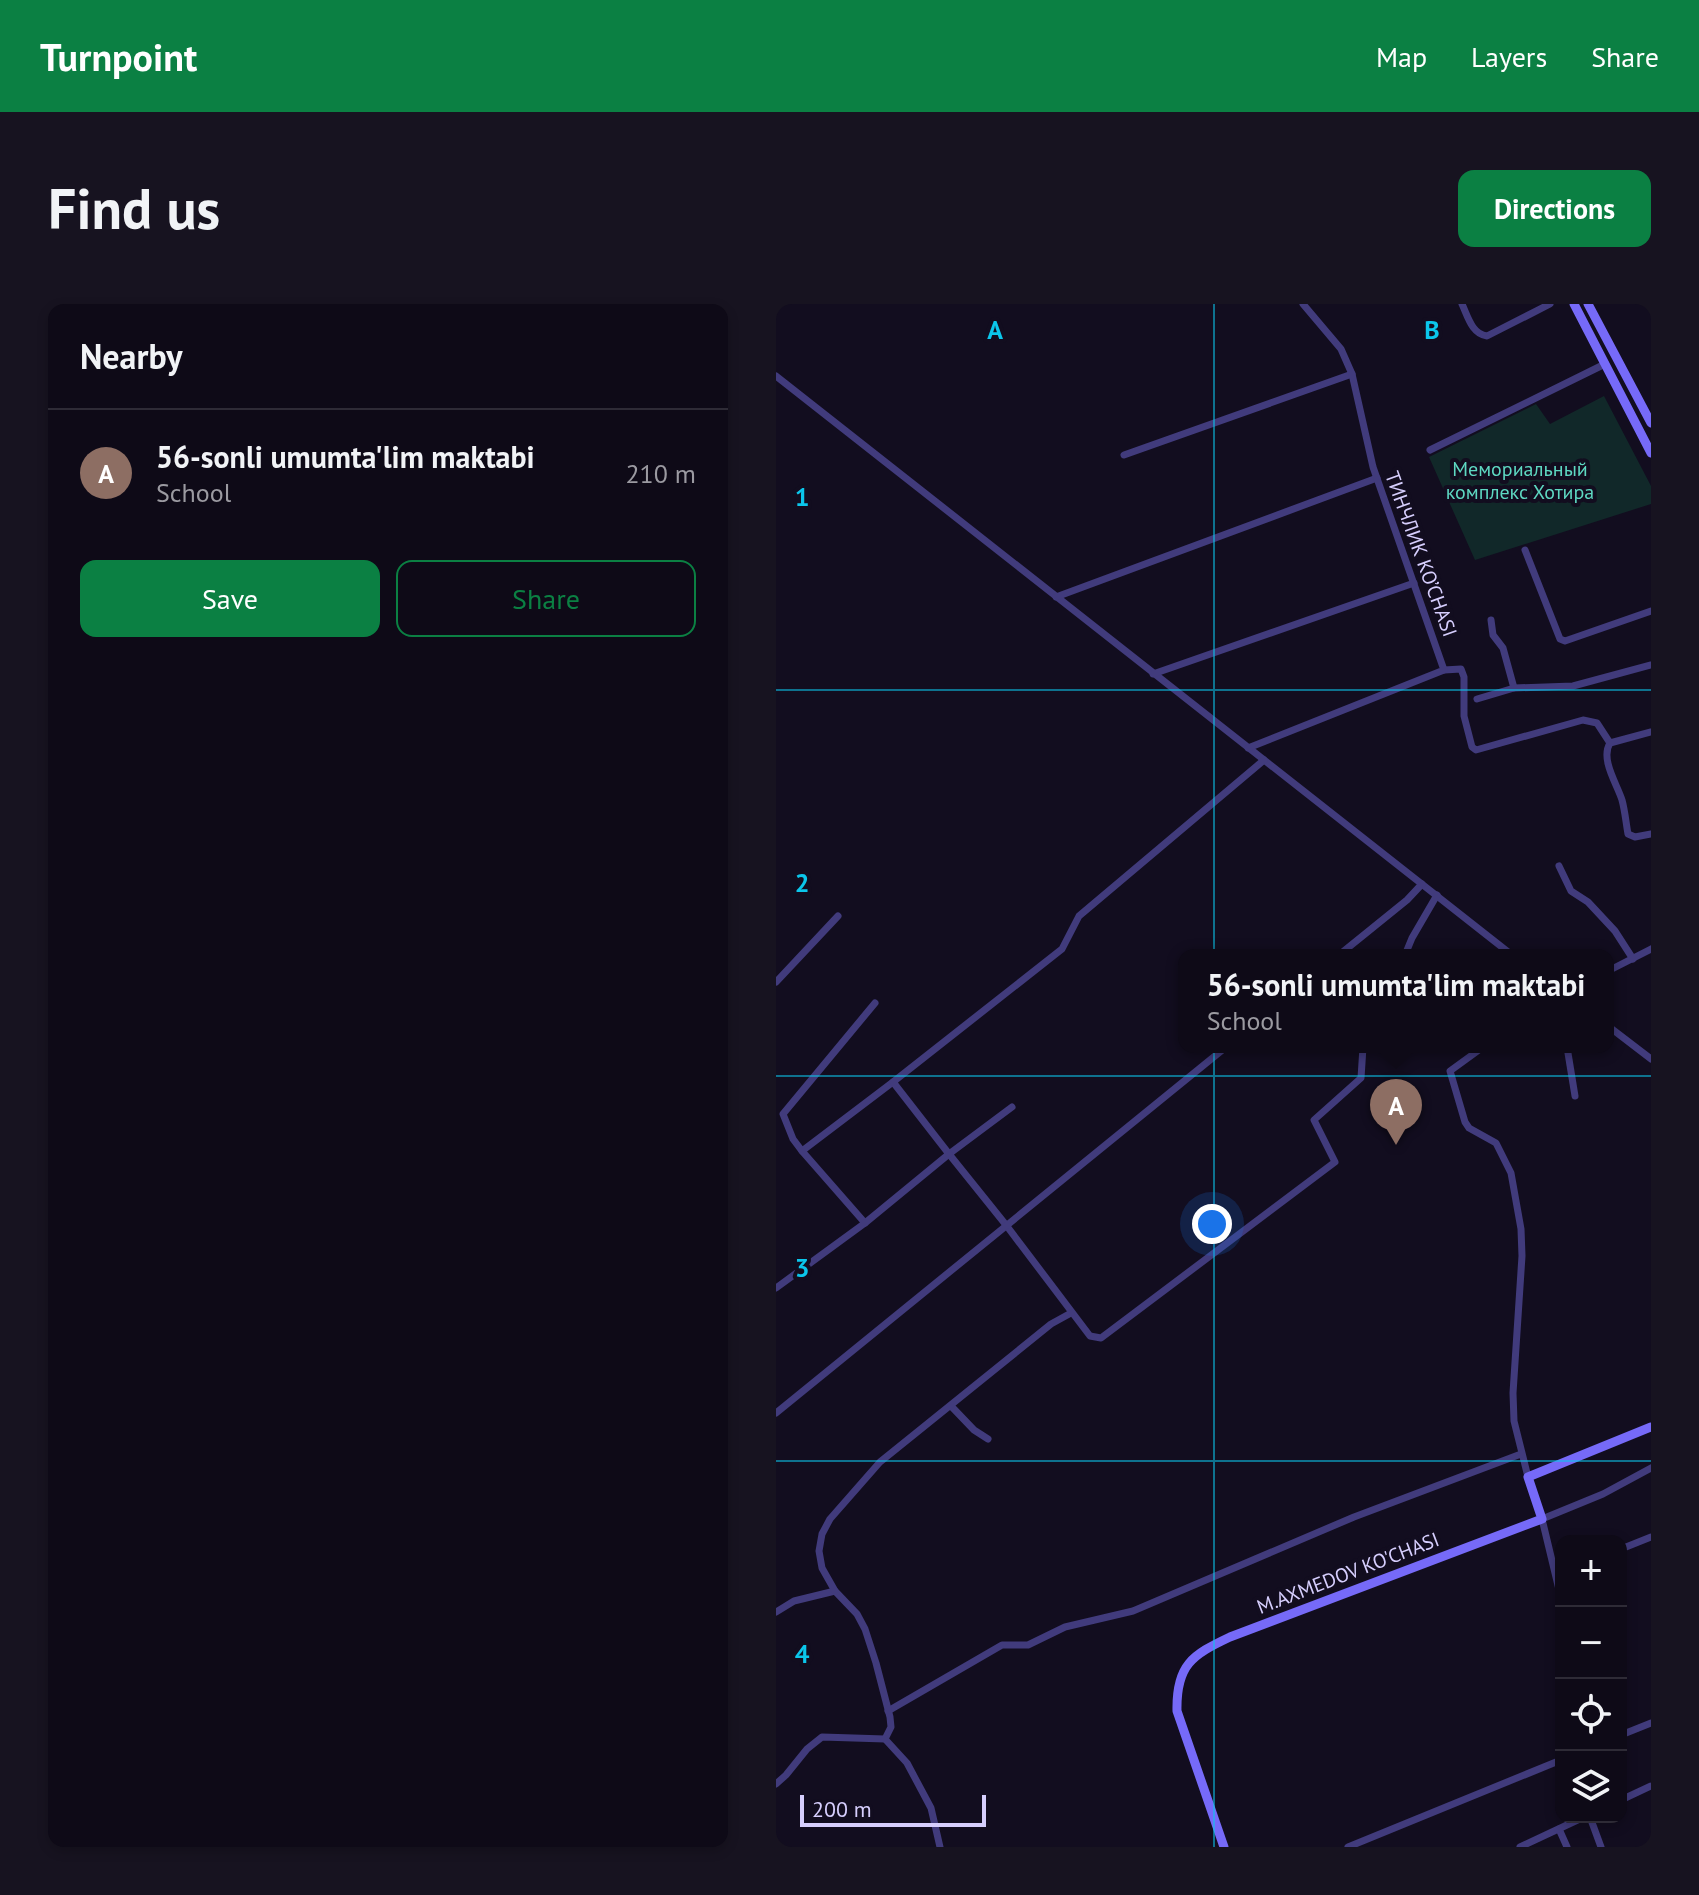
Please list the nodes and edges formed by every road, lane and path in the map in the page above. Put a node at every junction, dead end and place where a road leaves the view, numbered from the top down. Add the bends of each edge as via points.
1 (1303, 304) edge
2 (1462, 304) edge
3 (1550, 304) edge
4 (1574, 304) edge
5 (1588, 304) edge
6 (1605, 364) junction
7 (1352, 374) junction
8 (776, 376) edge
9 (1651, 423) edge
10 (1430, 450) dead end
11 (1651, 453) edge
12 (1124, 455) dead end
13 (1377, 478) junction
14 (1525, 550) dead end
15 (1414, 583) junction
16 (1056, 597) junction
17 (1651, 611) edge
18 (1491, 620) dead end
19 (1651, 665) edge
20 (1444, 670) junction
21 (1153, 674) junction
22 (1514, 688) junction
23 (1477, 699) dead end
24 (1651, 732) edge
25 (1610, 743) junction
26 (1248, 748) junction
27 (1264, 760) junction
28 (1651, 834) edge
29 (1559, 866) dead end
30 (1422, 884) junction
31 (1437, 895) junction
32 (838, 916) dead end
33 (1346, 949) edge
34 (1407, 949) edge
35 (1504, 949) edge
36 (1651, 949) edge
37 (1633, 959) junction
38 (1614, 968) edge
39 (776, 982) edge
40 (875, 1003) dead end
41 (1614, 1031) edge
42 (1219, 1053) edge
43 (1363, 1053) edge
44 (1474, 1053) edge
45 (1568, 1053) edge
46 (1651, 1059) edge
47 (893, 1082) junction
48 (1575, 1096) dead end
49 (776, 1107) edge
50 (1012, 1107) dead end
51 (783, 1114) junction
52 (802, 1151) junction
53 (949, 1154) junction
54 (865, 1223) junction
55 (1006, 1225) junction
56 (776, 1288) edge
57 (1071, 1313) junction
58 (952, 1407) junction
59 (776, 1413) edge
60 (1651, 1427) edge
61 (988, 1439) dead end
62 (1521, 1454) junction
63 (1651, 1468) edge
64 (1528, 1477) junction
65 (1541, 1517) junction
66 (1651, 1537) edge
67 (1627, 1547) edge
68 (1555, 1564) edge
69 (835, 1591) junction
70 (776, 1612) edge
71 (888, 1711) junction
72 (1651, 1723) edge
73 (1627, 1733) edge
74 (885, 1739) junction
75 (1555, 1762) edge
76 (776, 1784) edge
77 (1651, 1786) edge
78 (1627, 1797) edge
79 (1572, 1823) edge
80 (1592, 1823) edge
81 (1559, 1829) junction
82 (940, 1847) edge
83 (1224, 1847) edge
84 (1348, 1847) edge
85 (1520, 1847) edge
86 (1567, 1847) edge
87 (1601, 1847) edge

1 - 7 street, ТИНЧЛИК KO’CHASI via 1341,349
2 - 3 street via 1474,330 1487,336
4 - 6 main road
5 - 9 main road
6 - 10 street
6 - 11 main road
7 - 12 street
7 - 13 street, ТИНЧЛИК KO’CHASI
8 - 16 street
13 - 15 street, ТИНЧЛИК KO’CHASI
13 - 16 street
14 - 17 street via 1560,639
15 - 20 street, ТИНЧЛИК KO’CHASI
15 - 21 street
16 - 21 street
18 - 22 street
19 - 22 street via 1573,686
20 - 25 street via 1461,669 1464,716 1476,750 1583,720 1597,723
20 - 26 street
21 - 26 street
22 - 23 street
24 - 25 street
25 - 28 street via 1609,765 1628,834
26 - 27 street
27 - 30 street
27 - 47 street via 1079,916 1062,949
29 - 37 street via 1571,891 1615,931
30 - 31 street
30 - 33 street
31 - 34 street
31 - 35 street
32 - 39 street
36 - 37 street
37 - 38 street
40 - 51 street
41 - 46 street
42 - 55 street
43 - 57 street via 1361,1078 1314,1120 1335,1162 1101,1338 1090,1336
44 - 62 street via 1453,1067 1450,1076 1465,1122 1496,1143 1511,1173 1522,1256 1513,1393
45 - 48 street
47 - 52 street
47 - 53 street
49 - 51 street
50 - 53 street
51 - 52 street
52 - 54 street
53 - 54 street
53 - 55 street
54 - 56 street
55 - 57 street
55 - 59 street
57 - 58 street
58 - 61 street
58 - 69 street via 880,1462 830,1519 819,1551
60 - 64 main road
62 - 64 street
62 - 71 street via 1354,1517 1133,1611 1065,1627 1028,1645 1002,1645
63 - 65 street via 1603,1494
64 - 65 main road
65 - 68 street
65 - 83 main road, M.AXMEDOV KO'CHASI via 1230,1637 1183,1667 1177,1711
66 - 67 street
69 - 70 street via 794,1601
69 - 71 street via 865,1629
71 - 74 street via 891,1727
72 - 73 street
74 - 76 street via 822,1737
74 - 82 street via 907,1763 931,1808
75 - 84 street
77 - 78 street
79 - 81 street
80 - 87 street
81 - 85 street
81 - 86 street

